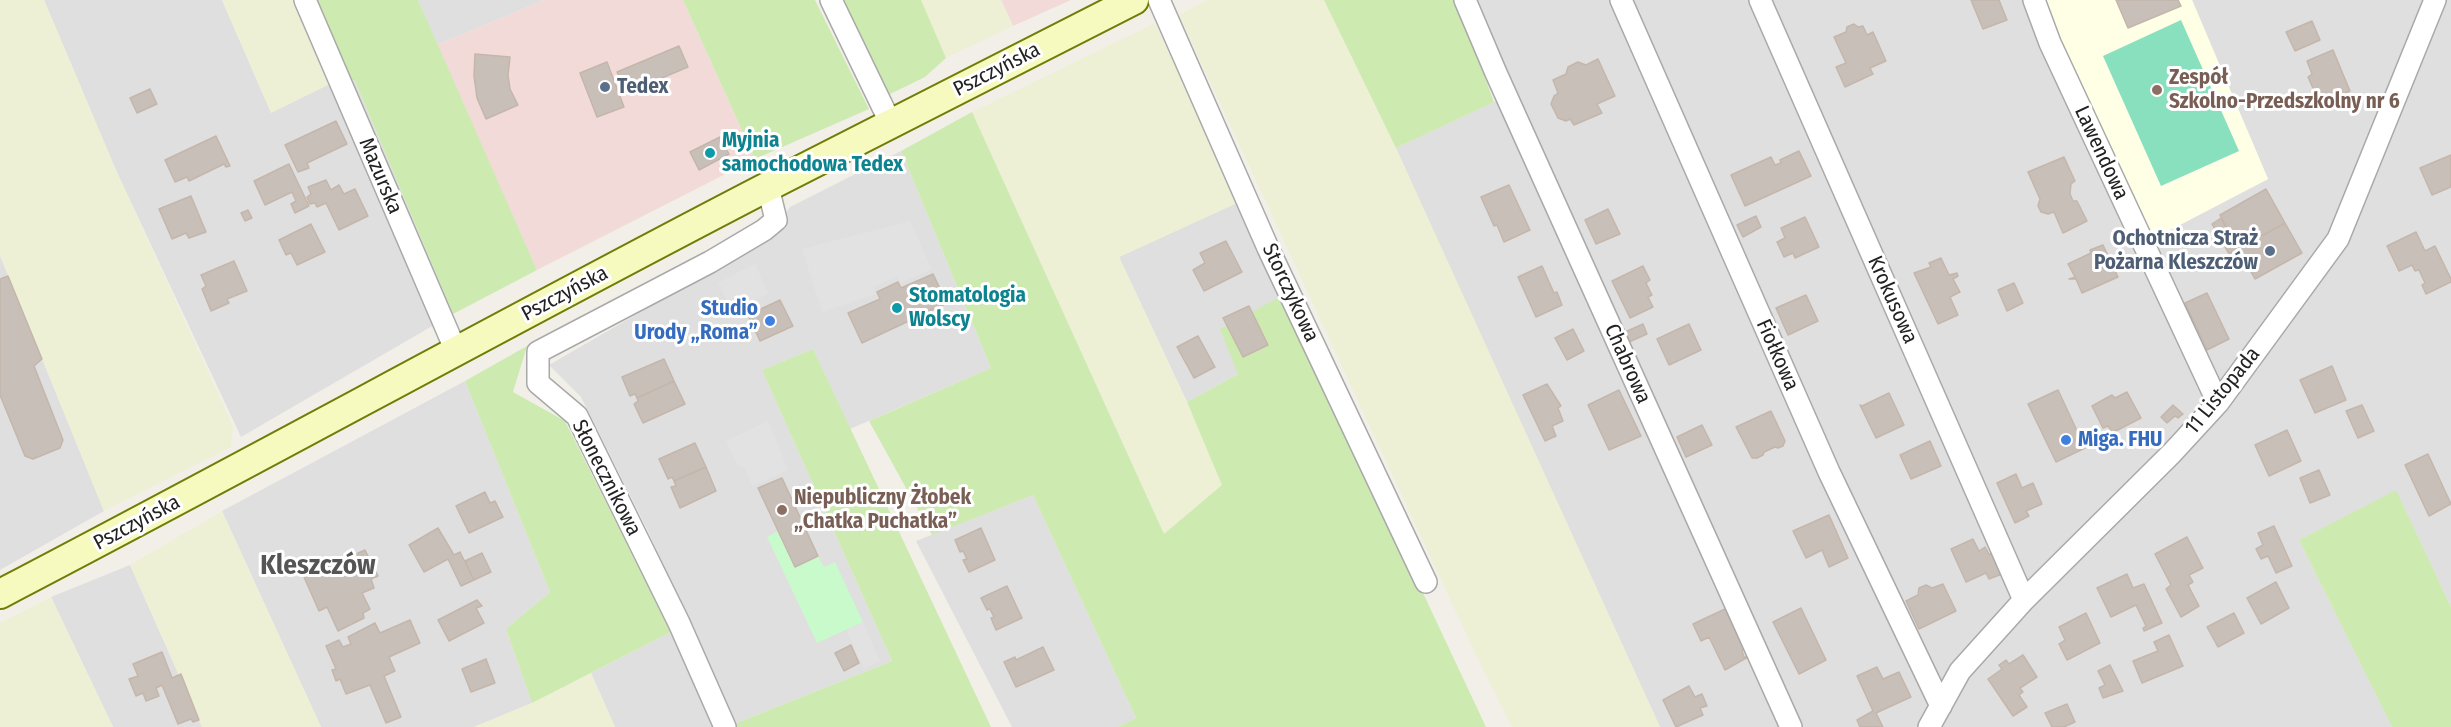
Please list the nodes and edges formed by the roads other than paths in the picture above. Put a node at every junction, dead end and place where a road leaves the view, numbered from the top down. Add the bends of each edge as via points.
1 (305, 0) edge
2 (831, 0) edge
3 (1134, 0) edge
4 (1159, 0) edge
5 (1465, 0) edge
6 (1621, 0) edge
7 (1760, 0) edge
8 (2034, 0) edge
9 (2435, 0) edge
10 (891, 124) junction
11 (768, 187) junction
12 (456, 351) junction
13 (2218, 403) junction
14 (1426, 582) dead end
15 (0, 594) edge
16 (2024, 600) junction
17 (1941, 706) junction
18 (725, 727) edge
19 (1791, 727) edge
20 (1929, 727) edge

1 - 12 street, Mazurska
2 - 10 street
3 - 10 main road, Pszczyńska
4 - 14 street, Storczykowa via 1268,248
5 - 19 street, Chabrowa
6 - 17 street, Fiołkowa via 1829,472
7 - 16 street, Krokusowa
8 - 13 street, Lawendowa via 2050,43
9 - 13 street, 11 Listopada via 2338,239
10 - 11 main road, Pszczyńska
11 - 12 main road, Pszczyńska
11 - 18 street, Słonecznikowa via 776,220 764,230 538,352 538,383 577,416 679,623
12 - 15 main road, Pszczyńska
13 - 16 street, 11 Listopada
16 - 17 street, 11 Listopada via 1960,671
17 - 20 street, 11 Listopada

